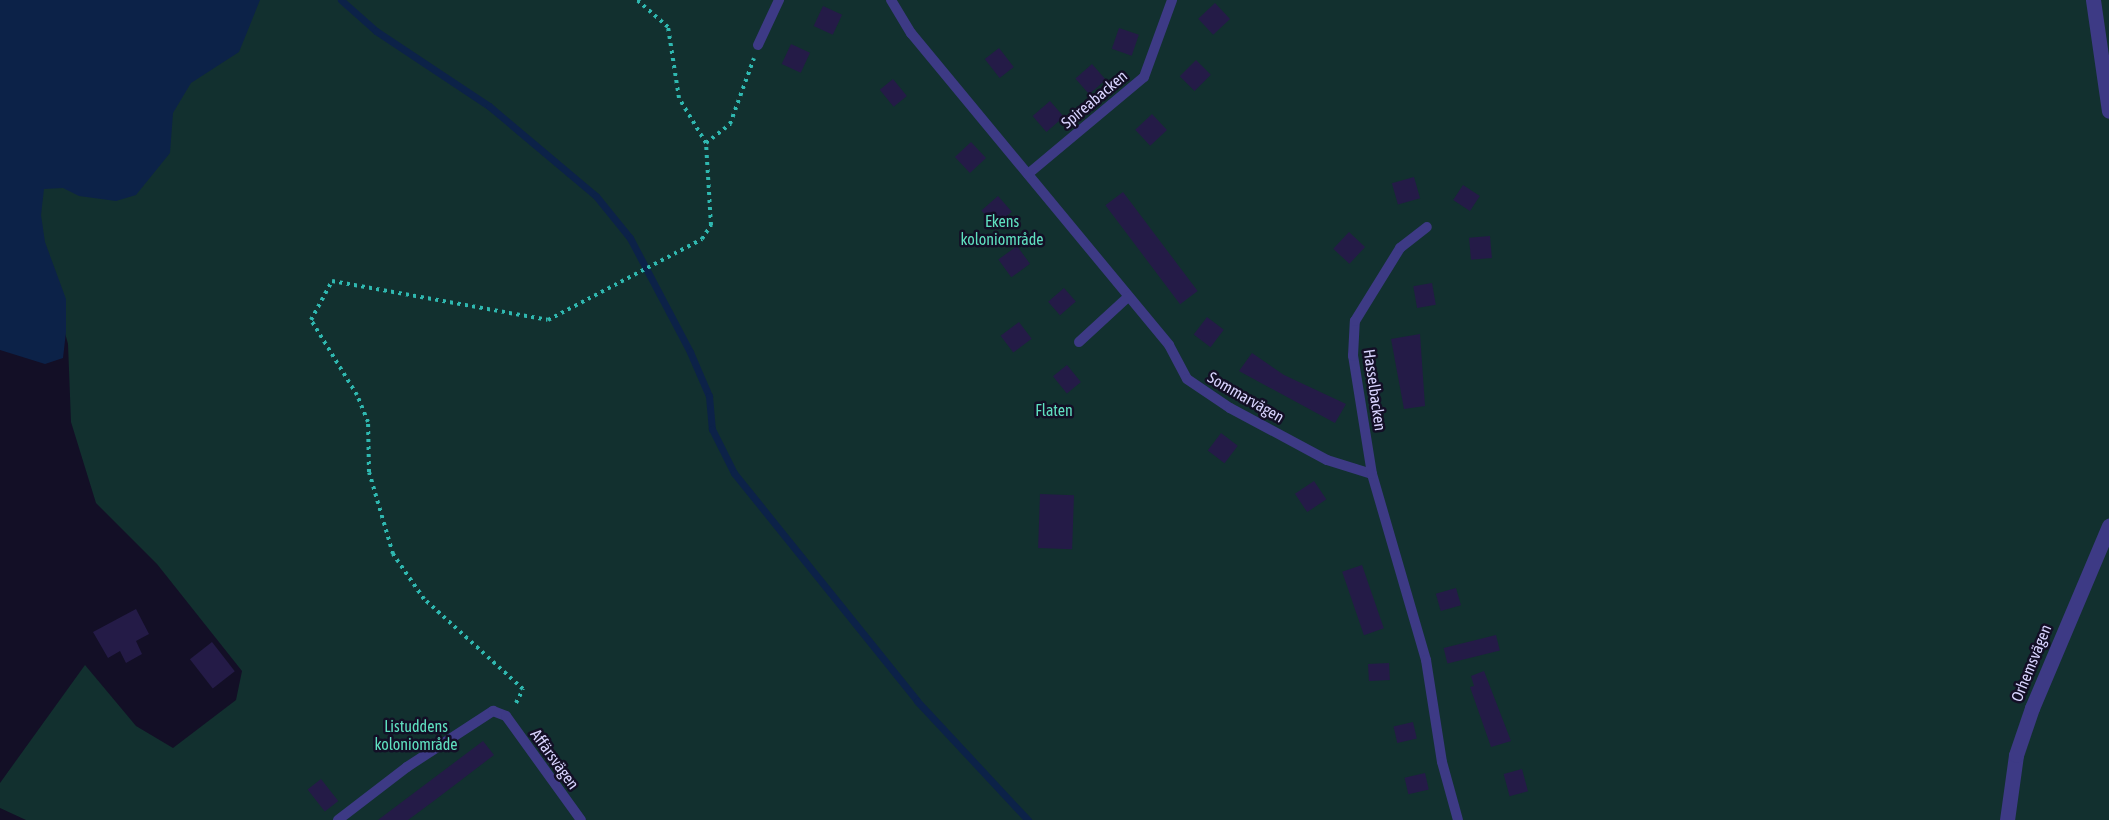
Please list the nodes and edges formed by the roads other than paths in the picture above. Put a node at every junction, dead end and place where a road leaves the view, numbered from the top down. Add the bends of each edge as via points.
1 (779, 0) edge
2 (891, 0) edge
3 (1172, 0) edge
4 (2093, 0) edge
5 (758, 45) road end
6 (2109, 111) edge
7 (1028, 174) junction
8 (1427, 227) dead end
9 (1128, 297) junction
10 (1079, 342) dead end
11 (1372, 474) junction
12 (2109, 526) edge
13 (339, 820) edge
14 (580, 820) edge
15 (1458, 820) edge
16 (2007, 820) edge

1 - 5 lane
2 - 7 lane, Sommarvägen via 911,33
3 - 7 lane, Spireabacken via 1144,77
4 - 6 street
7 - 9 lane, Sommarvägen
8 - 11 lane, Hasselbacken via 1400,248 1355,321 1353,356
9 - 10 lane
9 - 11 lane, Sommarvägen via 1169,345 1188,379 1230,408 1327,460
11 - 15 lane via 1426,660 1442,762
12 - 16 street, Orhemsvägen via 2032,708 2016,755
13 - 14 lane, Affärsvägen via 407,767 493,711 506,716

